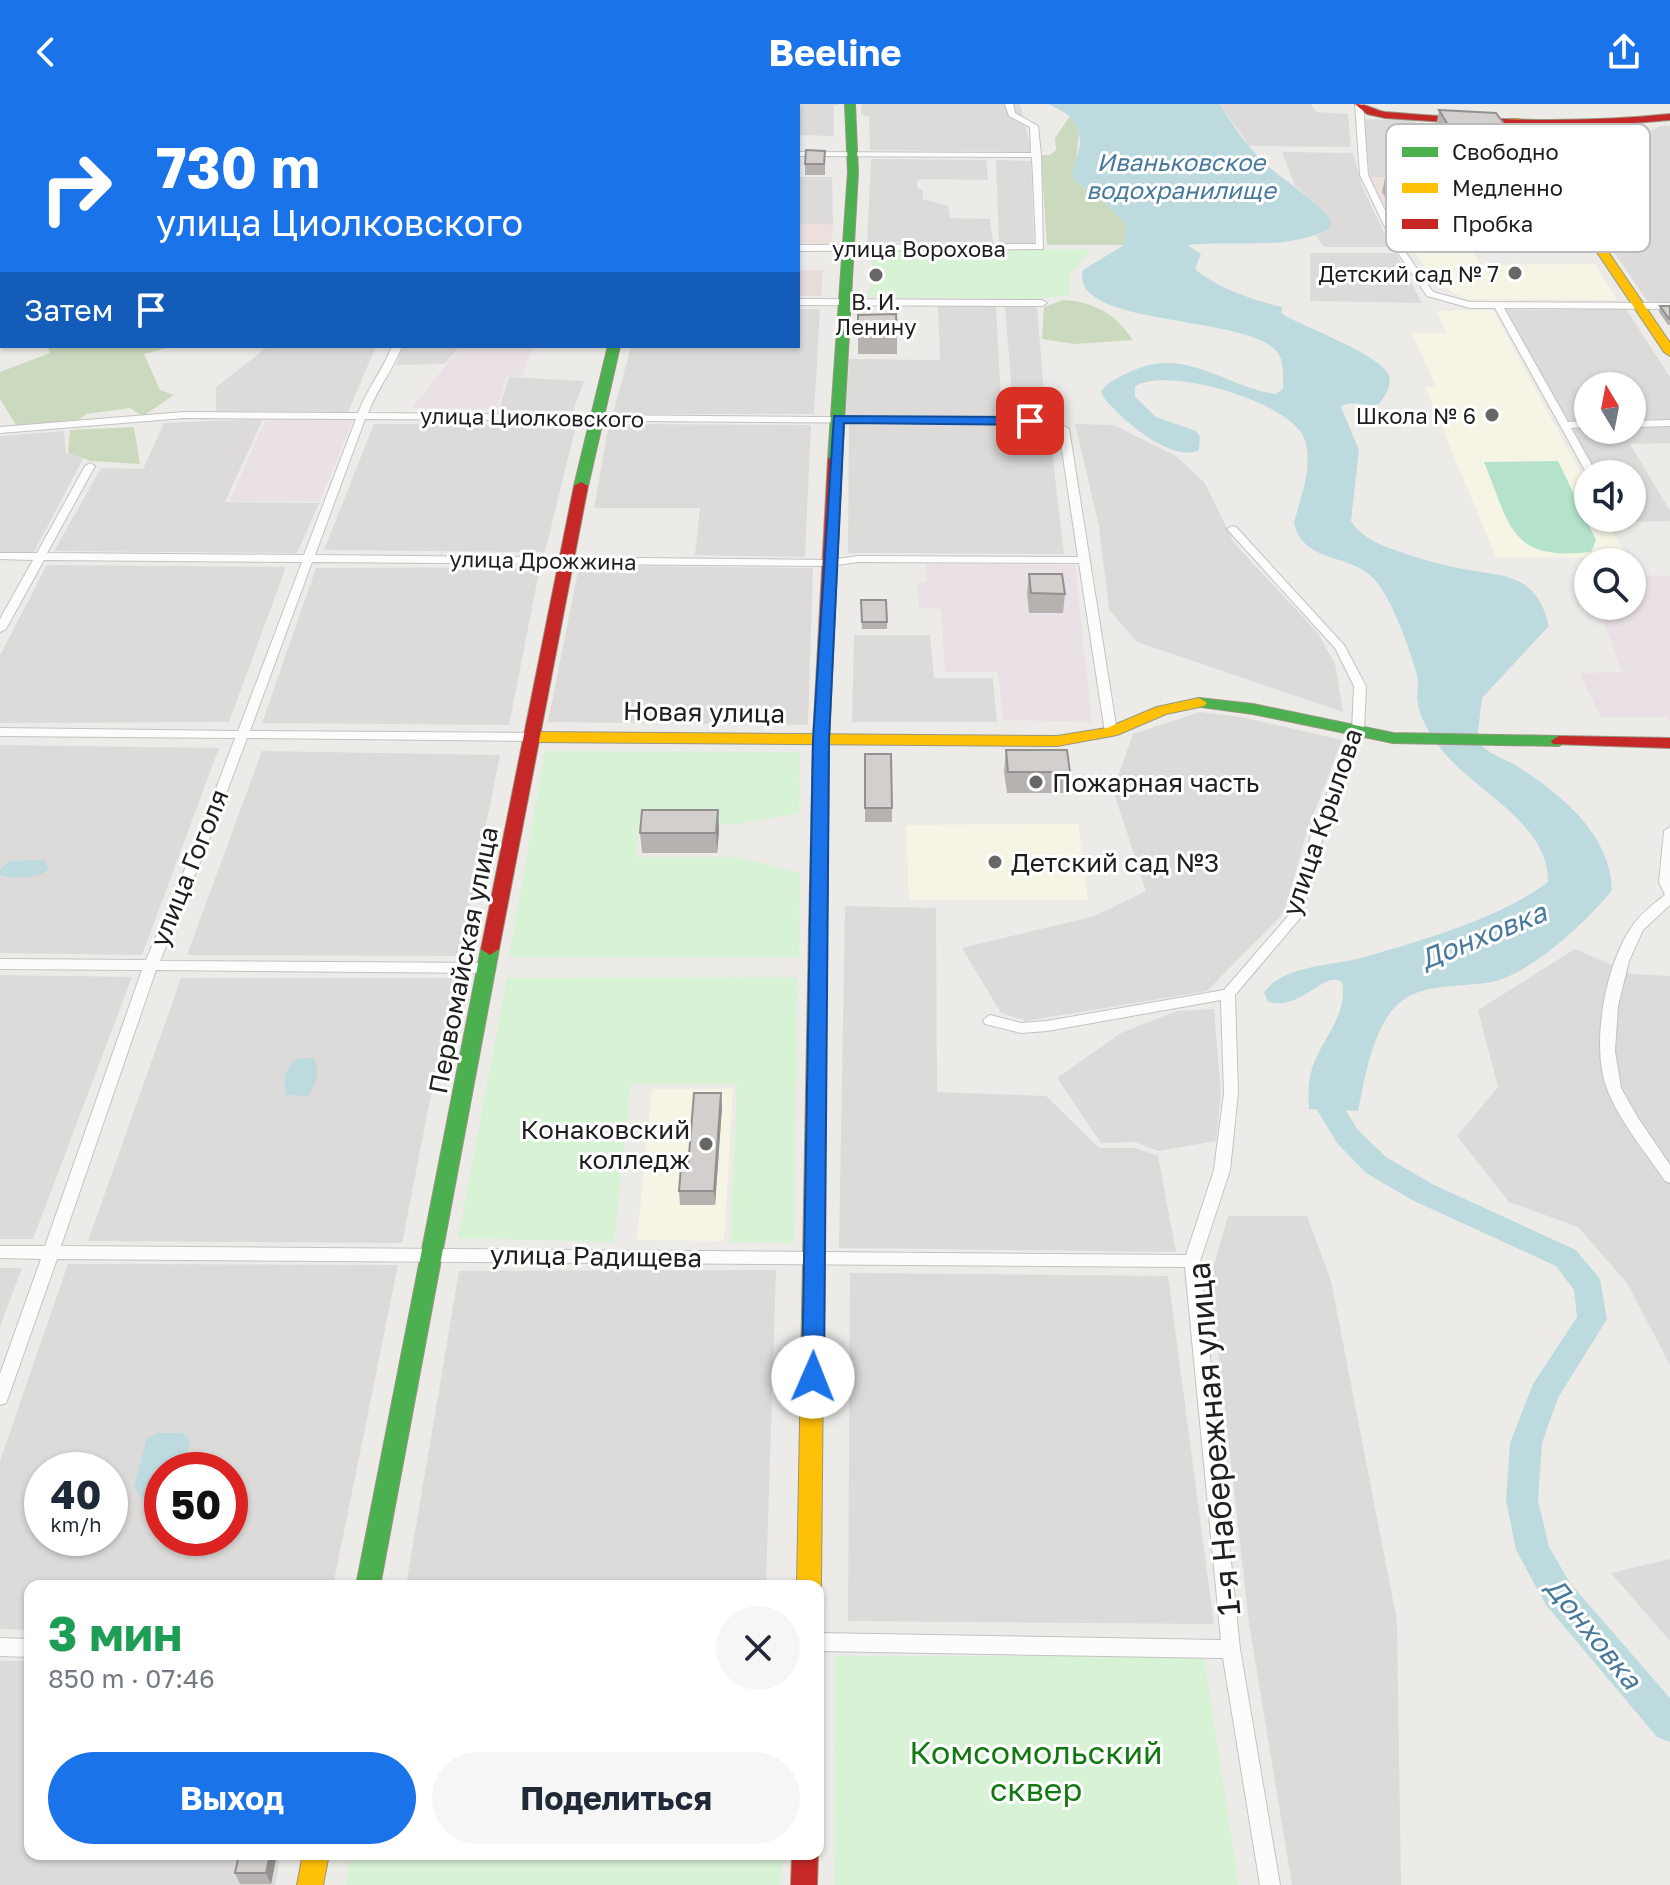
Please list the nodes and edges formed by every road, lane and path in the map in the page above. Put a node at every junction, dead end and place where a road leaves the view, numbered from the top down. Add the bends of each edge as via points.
1 (850, 104) edge
2 (1009, 104) edge
3 (1360, 104) edge
4 (1670, 117) edge
5 (1514, 121) junction
6 (1516, 124) edge
7 (800, 154) edge
8 (853, 154) junction
9 (1037, 155) junction
10 (1386, 221) edge
11 (800, 248) edge
12 (846, 248) junction
13 (1402, 252) edge
14 (1603, 252) edge
15 (800, 302) edge
16 (843, 302) junction
17 (1042, 303) dead end
18 (1498, 305) junction
19 (1639, 306) junction
20 (1670, 306) edge
21 (396, 348) edge
22 (613, 348) edge
23 (1670, 352) edge
24 (361, 416) junction
25 (595, 419) junction
26 (838, 419) junction
27 (1670, 423) edge
28 (1646, 424) edge
29 (1564, 425) junction
30 (1574, 425) edge
31 (0, 430) edge
32 (1584, 460) edge
33 (90, 466) dead end
34 (1232, 529) dead end
35 (0, 556) edge
36 (39, 556) junction
37 (306, 557) junction
38 (564, 560) junction
39 (1085, 560) junction
40 (830, 563) junction
41 (0, 629) edge
42 (1358, 731) junction
43 (0, 732) edge
44 (1111, 732) junction
45 (241, 734) junction
46 (533, 737) junction
47 (821, 740) junction
48 (1670, 743) edge
49 (1670, 831) edge
50 (1670, 896) edge
51 (0, 964) edge
52 (151, 965) junction
53 (487, 968) junction
54 (1228, 994) junction
55 (990, 1020) dead end
56 (1670, 1177) edge
57 (0, 1252) edge
58 (52, 1252) junction
59 (433, 1255) junction
60 (815, 1258) junction
61 (1192, 1261) junction
62 (0, 1398) edge
63 (369, 1580) edge
64 (809, 1580) edge
65 (824, 1642) edge
66 (0, 1647) edge
67 (24, 1648) edge
68 (1231, 1649) junction
69 (315, 1860) edge
70 (805, 1860) edge
71 (310, 1885) edge
72 (804, 1885) edge
73 (1270, 1885) edge

1 - 8 main road
2 - 9 street via 1012,114 1034,126
3 - 5 main road via 1385,115
3 - 10 street via 1364,175
4 - 5 main road via 1603,123
5 - 6 main road
7 - 8 street
8 - 9 street
8 - 12 main road
9 - 12 street, улица Ворохова via 1040,247
11 - 12 street, улица Ворохова
12 - 16 main road
13 - 18 street via 1425,288 1441,299
14 - 19 main road
15 - 16 street
16 - 17 street
16 - 26 main road
18 - 19 street
18 - 29 street
19 - 20 street
19 - 23 main road
21 - 24 street, улица Гоголя
22 - 25 main road, Первомайская улица
24 - 25 street, улица Циолковского
24 - 31 street, улица Циолковского via 184,415
24 - 37 street, улица Гоголя
25 - 26 street, улица Циолковского
25 - 38 main road, Первомайская улица
26 - 39 street, улица Циолковского via 1050,421 1064,429
26 - 40 main road
27 - 28 street
29 - 30 street
29 - 32 street
33 - 36 street
34 - 42 street, улица Крылова via 1340,647 1360,686
35 - 36 street, улица Дрожжина
36 - 37 street, улица Дрожжина
36 - 41 street
37 - 38 street, улица Дрожжина
37 - 45 street, улица Гоголя
38 - 40 street, улица Дрожжина
38 - 46 main road, Первомайская улица
39 - 40 street, улица Дрожжина
39 - 44 street
40 - 47 main road
42 - 44 main road, Новая улица via 1194,702
42 - 48 main road, Новая улица via 1425,740
42 - 54 street, улица Крылова via 1319,829 1295,916
43 - 45 street, Новая улица
44 - 47 main road, Новая улица via 1057,741
45 - 46 street, Новая улица
45 - 52 street, улица Гоголя
46 - 47 main road, Новая улица
46 - 53 main road, Первомайская улица
47 - 60 main road
49 - 50 street
50 - 56 street via 1638,926 1625,953 1607,1058 1613,1086
51 - 52 street
52 - 53 street
52 - 58 street, улица Гоголя
53 - 59 main road, Первомайская улица
54 - 55 street via 1047,1026 1021,1028
54 - 61 street, 1-я Набережная улица via 1231,1093 1222,1170
57 - 58 street, улица Радищева
58 - 59 street, улица Радищева
58 - 62 street, улица Гоголя
59 - 60 street, улица Радищева
59 - 63 main road, Первомайская улица
60 - 61 street, улица Радищева
60 - 64 main road
61 - 68 street, 1-я Набережная улица
65 - 68 street
66 - 67 street
68 - 73 street, 1-я Набережная улица
69 - 71 main road
70 - 72 main road

